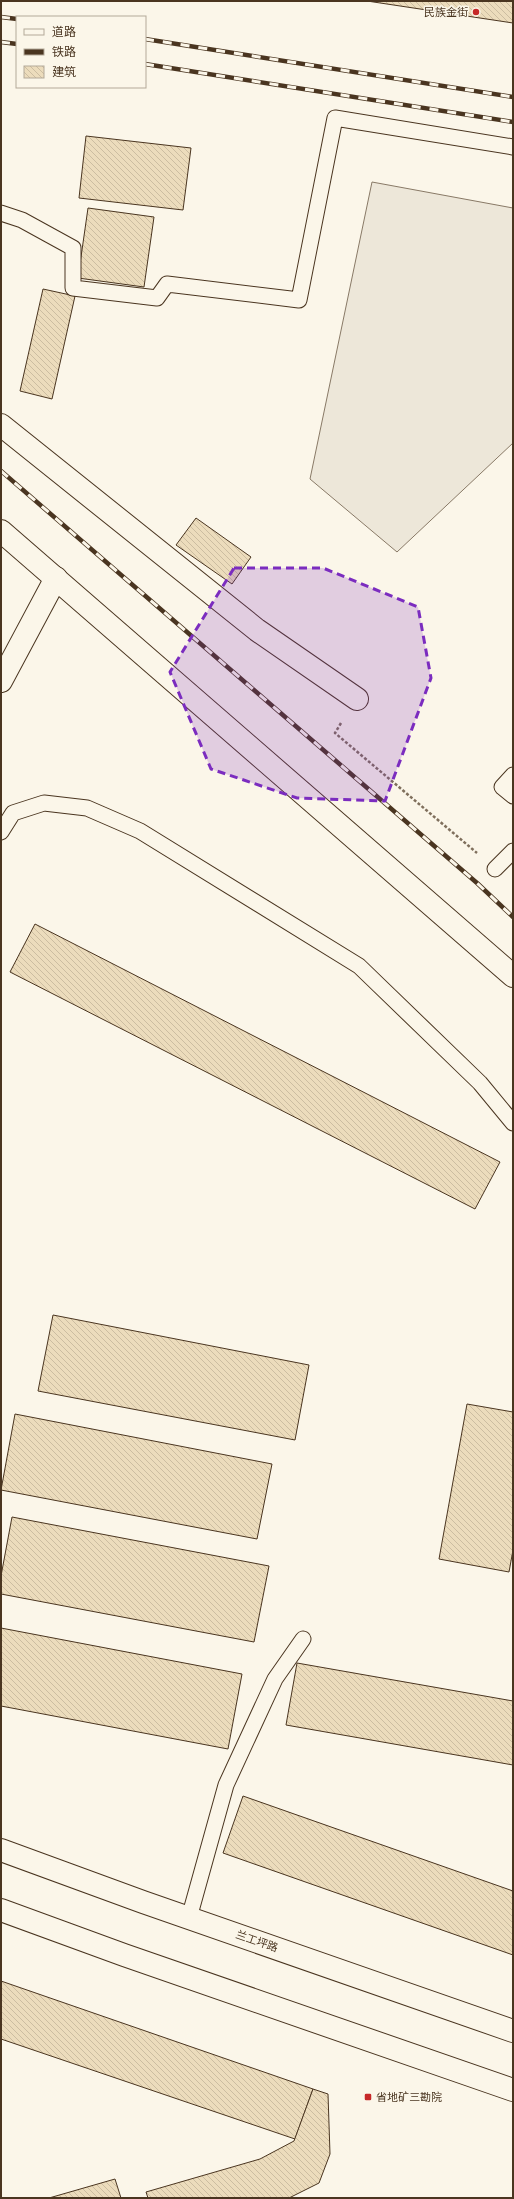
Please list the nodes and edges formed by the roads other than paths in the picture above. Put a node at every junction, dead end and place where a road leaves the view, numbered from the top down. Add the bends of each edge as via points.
1 (513, 147) edge
2 (1, 213) edge
3 (1, 425) edge
4 (1, 531) edge
5 (56, 578) junction
6 (1, 681) edge
7 (357, 699) road end
8 (513, 775) edge
9 (513, 796) edge
10 (1, 832) edge
11 (513, 851) edge
12 (495, 869) road end
13 (513, 976) edge
14 (513, 1123) edge
15 (303, 1638) dead end
16 (1, 1850) edge
17 (1, 1910) edge
18 (189, 1918) junction
19 (513, 2030) edge
20 (513, 2090) edge

1 - 2 lane via 335,118 299,300 167,284 157,298 73,288 73,248 22,220
3 - 7 main road via 257,630
4 - 5 main road
5 - 6 main road
5 - 13 main road
8 - 9 lane via 502,787
10 - 14 lane via 13,813 44,804 87,808 140,831 359,966 480,1083
11 - 12 lane
15 - 18 lane via 275,1679 226,1785
16 - 18 main road, 兰工坪路
17 - 20 main road
18 - 19 main road, 兰工坪路

